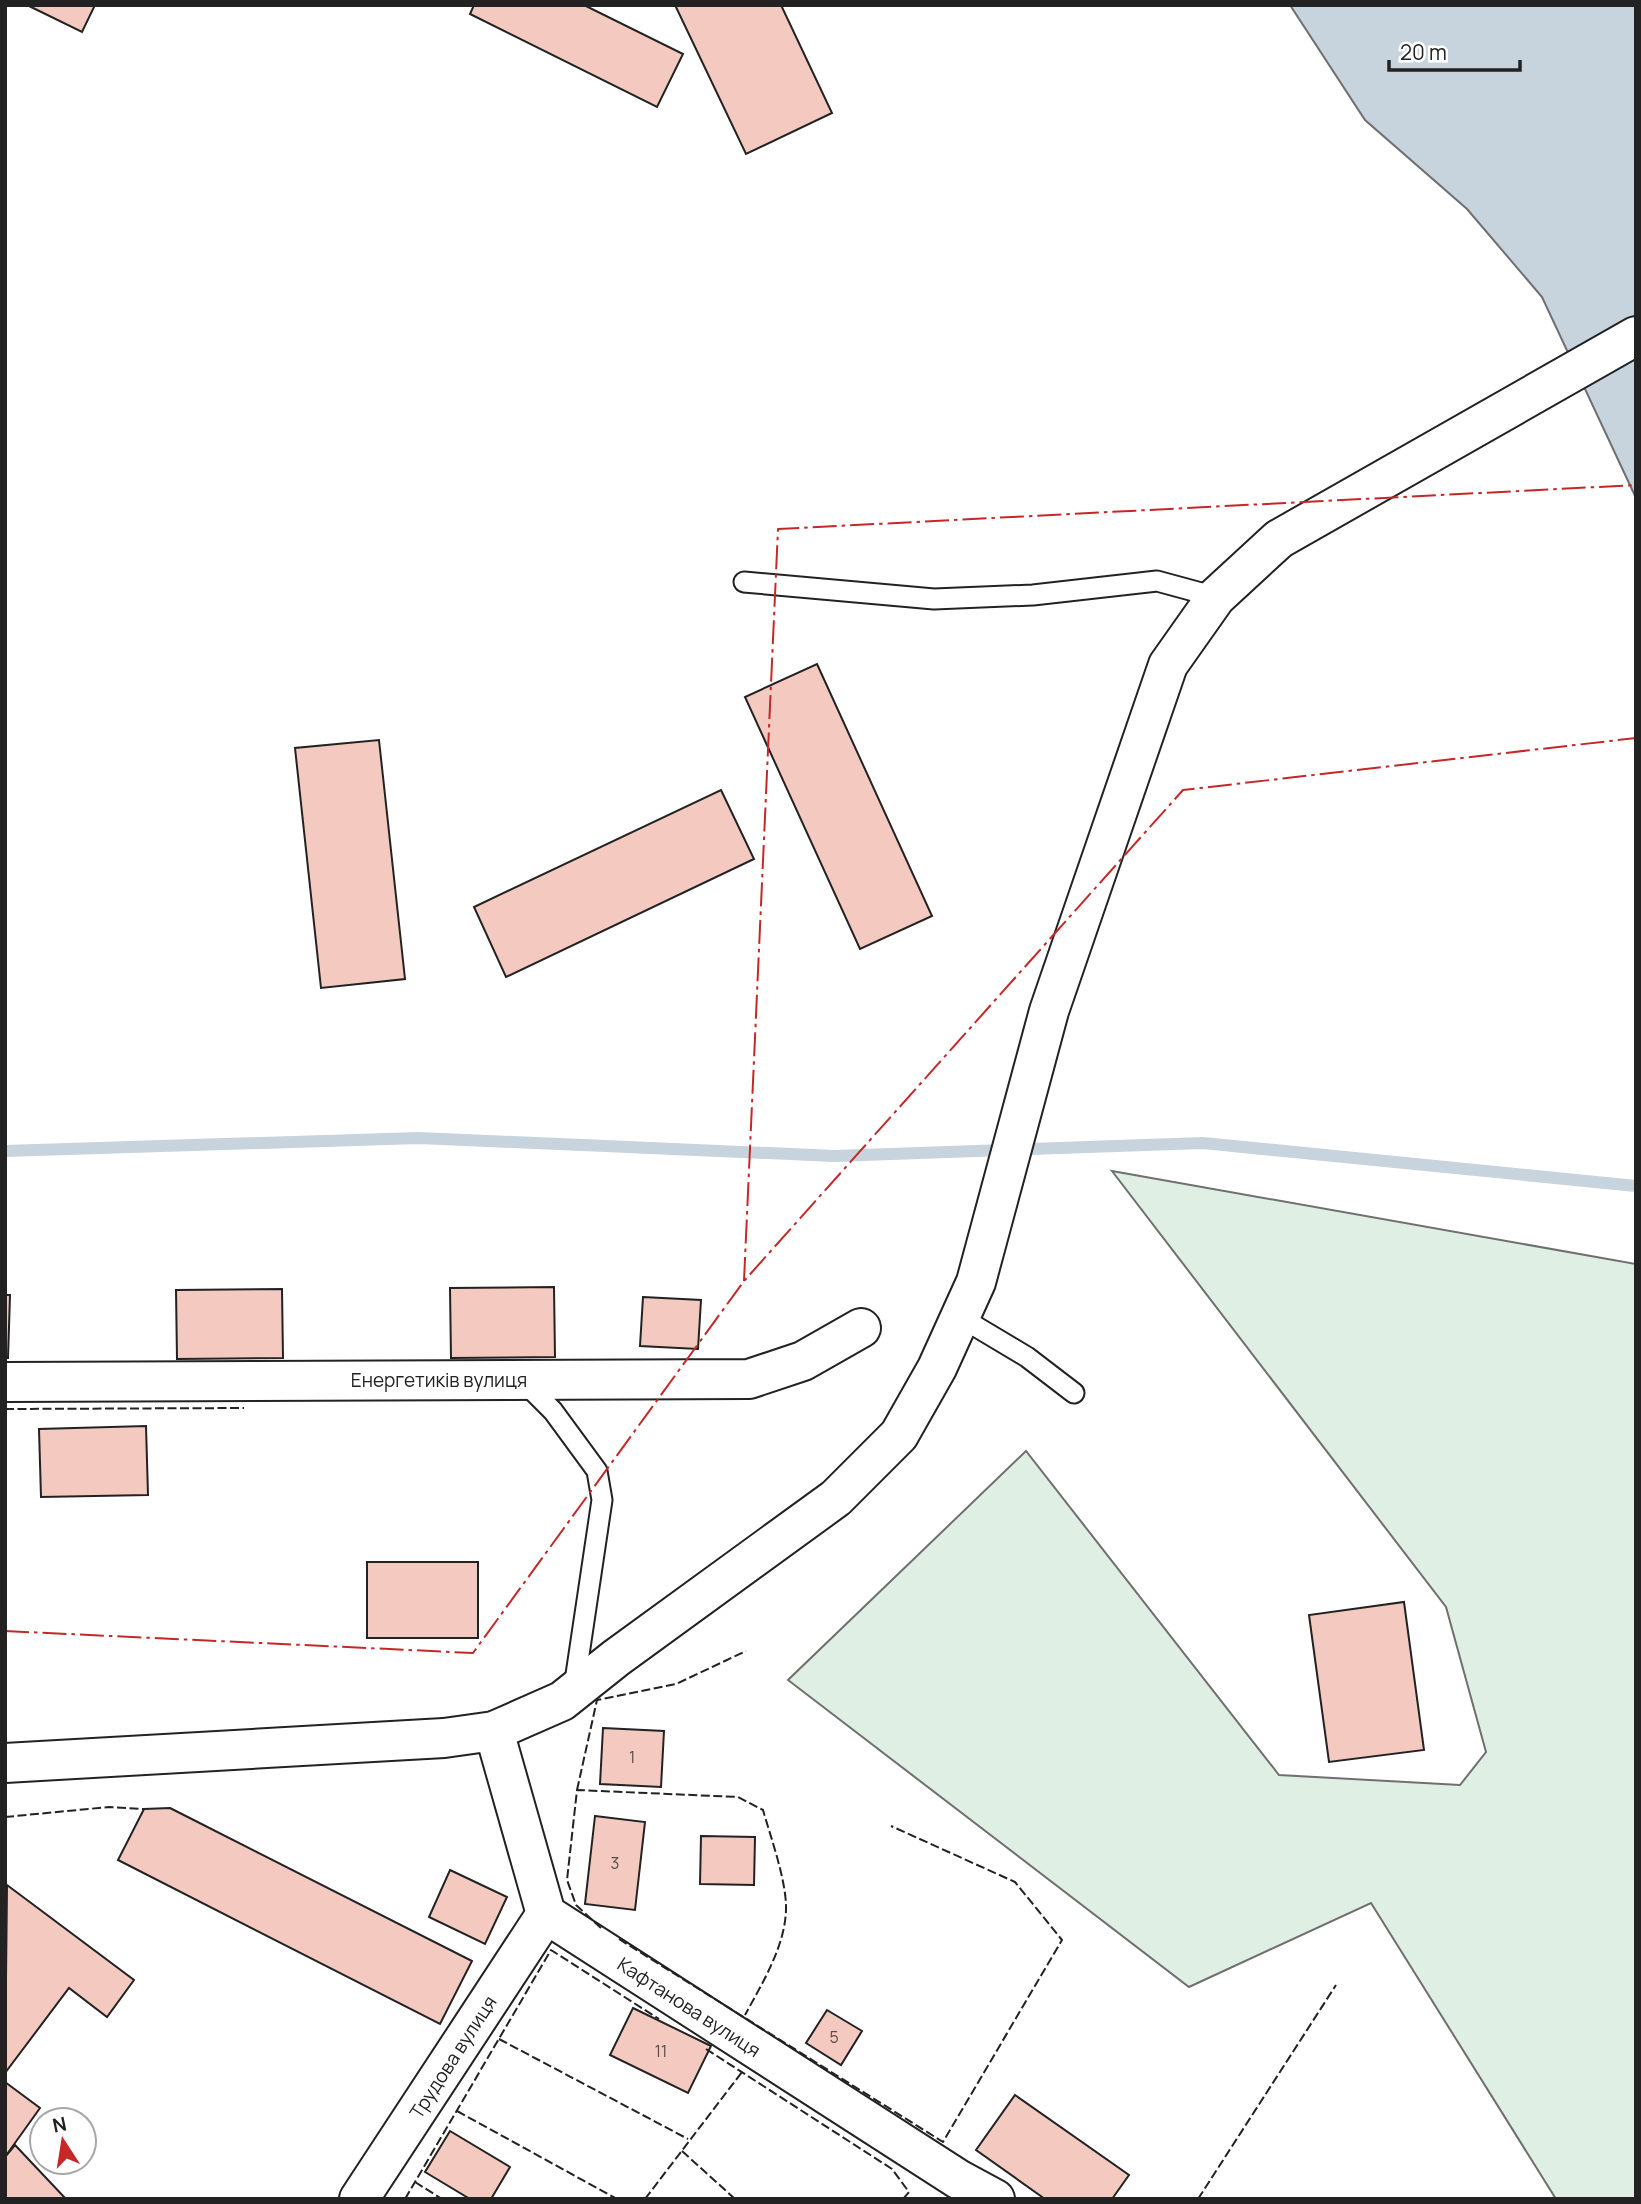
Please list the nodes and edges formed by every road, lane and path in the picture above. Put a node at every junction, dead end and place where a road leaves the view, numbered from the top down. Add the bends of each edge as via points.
1 (1636, 336) edge
2 (744, 582) dead end
3 (1216, 597) junction
4 (960, 1317) junction
5 (861, 1328) dead end
6 (521, 1379) junction
7 (5, 1382) edge
8 (1074, 1393) dead end
9 (573, 1692) junction
10 (494, 1731) junction
11 (5, 1763) edge
12 (546, 1914) junction
13 (950, 2189) edge
14 (359, 2199) edge
15 (995, 2199) edge

1 - 3 street via 1279,539
2 - 3 lane via 934,599 1034,595 1157,581
3 - 4 street via 1168,665 1049,1011 976,1282
4 - 8 lane via 1027,1357
4 - 9 street via 898,1435 836,1498
5 - 6 street, Енергетиків вулиця via 803,1361 749,1379
6 - 7 street, Енергетиків вулиця
6 - 9 lane via 553,1411 597,1471 601,1500
9 - 10 street
10 - 11 street via 443,1738
10 - 12 street
12 - 13 street, Кафтанова вулиця
12 - 14 street, Трудова вулиця
13 - 15 street, Кафтанова вулиця

